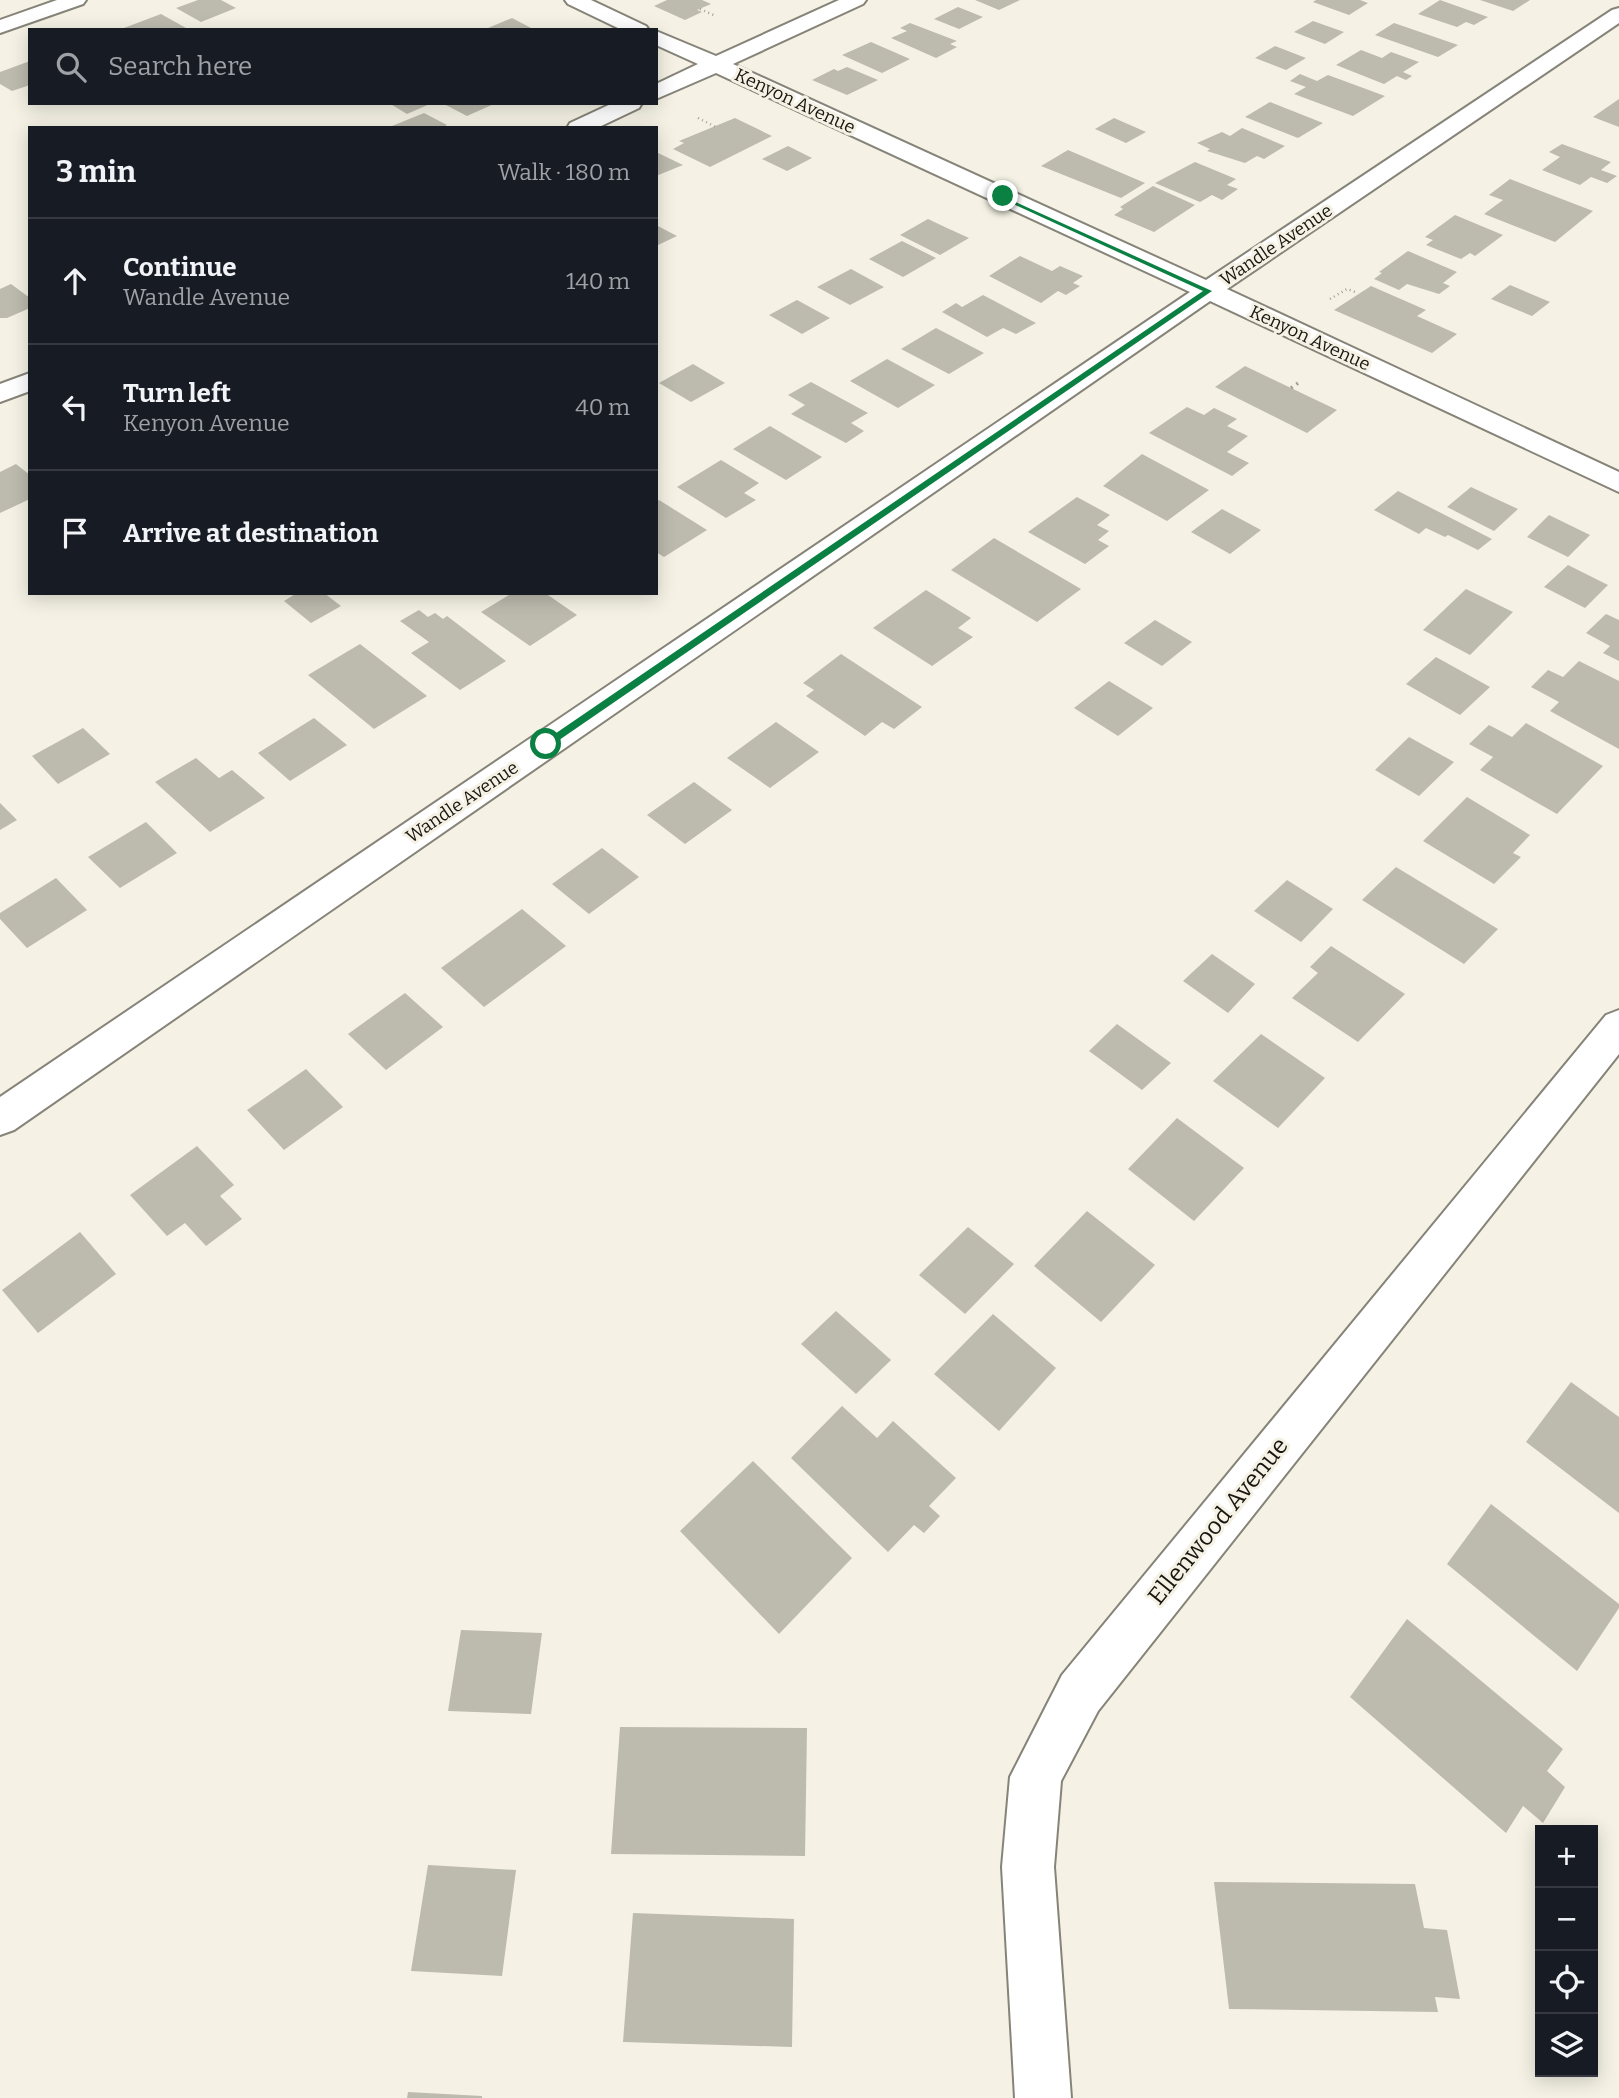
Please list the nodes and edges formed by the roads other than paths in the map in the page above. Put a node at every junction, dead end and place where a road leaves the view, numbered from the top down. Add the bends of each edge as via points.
1 (76, 0) edge
2 (575, 0) edge
3 (856, 0) edge
4 (1619, 14) edge
5 (0, 27) edge
6 (635, 28) edge
7 (658, 38) edge
8 (715, 64) junction
9 (658, 91) edge
10 (627, 105) edge
11 (582, 126) edge
12 (1208, 291) junction
13 (28, 381) edge
14 (0, 394) edge
15 (1619, 484) edge
16 (1619, 1026) edge
17 (0, 1118) edge
18 (1043, 2098) edge

1 - 5 street
2 - 6 street
3 - 8 street
4 - 12 street, Wandle Avenue
7 - 8 street, Kenyon Avenue
8 - 9 street
8 - 12 street, Kenyon Avenue
10 - 11 street
12 - 15 street, Kenyon Avenue
12 - 17 street, Wandle Avenue
13 - 14 street
16 - 18 street, Ellenwood Avenue via 1080,1693 1036,1777 1028,1867

